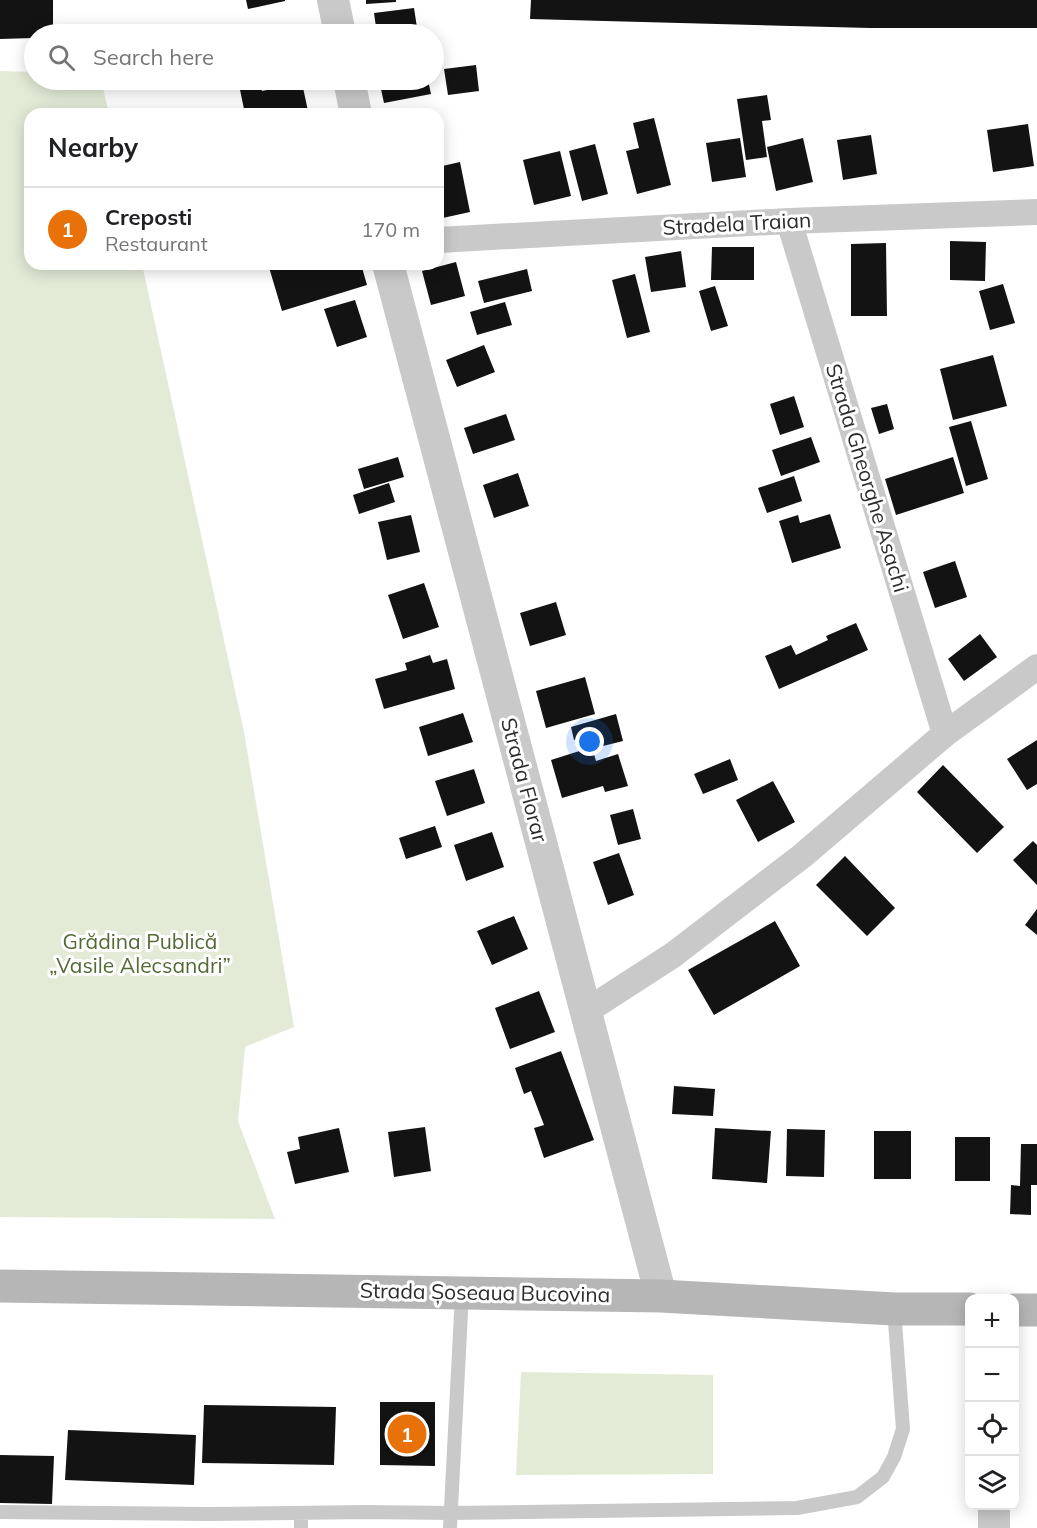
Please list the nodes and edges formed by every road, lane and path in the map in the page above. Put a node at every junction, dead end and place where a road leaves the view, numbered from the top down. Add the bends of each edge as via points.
1 (333, 0) edge
2 (338, 24) edge
3 (351, 90) edge
4 (355, 108) edge
5 (1037, 213) edge
6 (789, 221) junction
7 (444, 240) edge
8 (390, 270) edge
9 (1037, 667) edge
10 (945, 734) junction
11 (585, 1012) junction
12 (0, 1286) edge
13 (462, 1293) junction
14 (661, 1296) junction
15 (894, 1309) junction
16 (965, 1309) edge
17 (1019, 1310) edge
18 (1037, 1311) edge
19 (994, 1510) edge
20 (0, 1512) edge
21 (301, 1513) junction
22 (451, 1514) junction
23 (301, 1528) edge
24 (450, 1528) edge
25 (994, 1528) edge

1 - 2 street
3 - 4 street
5 - 6 street, Stradela Traian
6 - 7 street, Stradela Traian
6 - 10 street, Strada Gheorghe Asachi
8 - 11 street, Strada Florar
9 - 10 street
10 - 11 street via 784,870 673,955
11 - 14 street, Strada Florar
12 - 13 main road, Strada Șoseaua Bucovina
13 - 14 main road, Strada Șoseaua Bucovina
13 - 22 lane
14 - 15 main road, Strada Șoseaua Bucovina
15 - 16 main road, Strada Șoseaua Bucovina
15 - 22 lane via 903,1429 883,1476 857,1497 797,1508
17 - 18 main road
19 - 25 street
20 - 21 lane
21 - 22 lane
21 - 23 lane
22 - 24 lane

